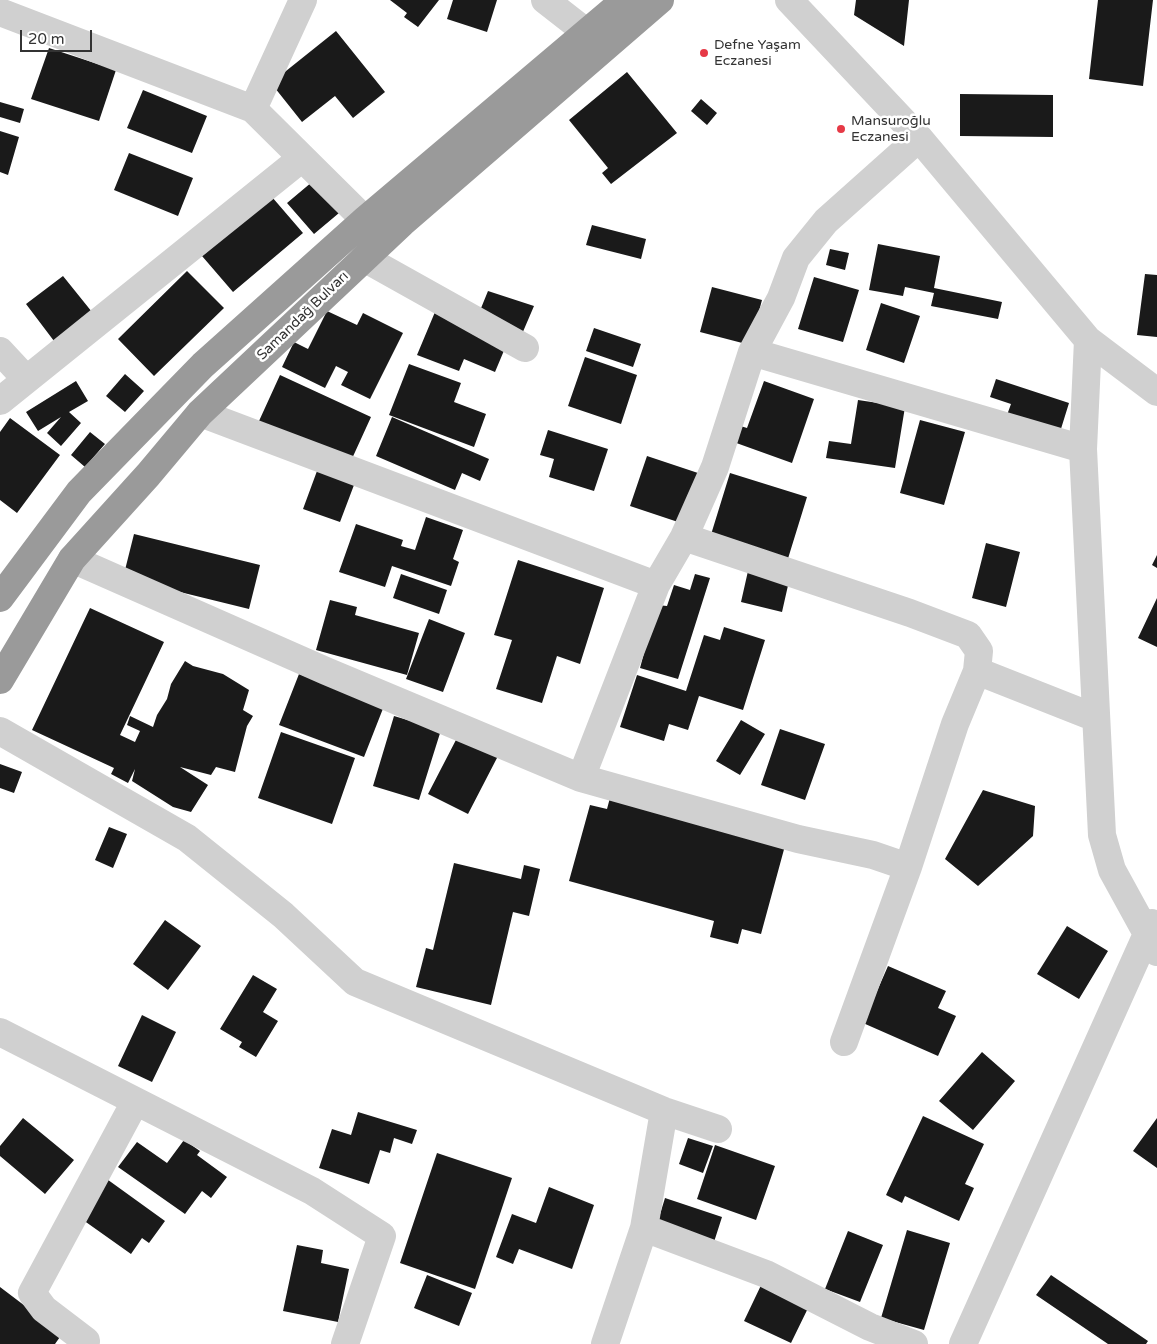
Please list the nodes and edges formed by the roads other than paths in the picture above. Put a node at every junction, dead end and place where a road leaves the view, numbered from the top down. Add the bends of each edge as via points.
1 (303, 0) edge
2 (545, 0) edge
3 (625, 0) edge
4 (660, 0) edge
5 (789, 0) edge
6 (0, 12) edge
7 (586, 32) junction
8 (253, 110) junction
9 (919, 138) junction
10 (302, 158) junction
11 (365, 220) junction
12 (364, 258) junction
13 (1088, 340) junction
14 (525, 348) dead end
15 (0, 352) edge
16 (752, 352) junction
17 (26, 379) junction
18 (1157, 392) edge
19 (0, 401) edge
20 (200, 413) junction
21 (1084, 449) junction
22 (684, 537) junction
23 (72, 559) junction
24 (656, 585) junction
25 (0, 598) edge
26 (977, 671) junction
27 (0, 680) edge
28 (1096, 718) junction
29 (0, 731) edge
30 (581, 778) junction
31 (908, 867) junction
32 (1154, 932) edge
33 (0, 1032) edge
34 (844, 1042) dead end
35 (135, 1102) junction
36 (664, 1111) junction
37 (718, 1129) dead end
38 (644, 1228) junction
39 (867, 1336) edge
40 (86, 1341) dead end
41 (345, 1344) edge
42 (605, 1344) edge
43 (914, 1344) edge
44 (963, 1344) edge

1 - 8 street
2 - 7 street
3 - 7 highway, Samandağ Bulvarı
4 - 12 highway, Samandağ Bulvarı
5 - 9 street
6 - 8 street
7 - 11 highway, Samandağ Bulvarı
8 - 10 street
9 - 13 street
9 - 16 street via 826,222 796,258 782,298
10 - 11 street
10 - 17 street
11 - 25 highway, Samandağ Bulvarı via 204,365 79,492
12 - 14 street
12 - 20 highway, Samandağ Bulvarı
13 - 18 street
13 - 21 street
15 - 17 street
16 - 21 street
16 - 22 street via 715,467
17 - 19 street
20 - 23 highway, Samandağ Bulvarı
20 - 24 street
21 - 28 street
22 - 24 street
22 - 26 street via 968,635 978,651
23 - 27 highway, Samandağ Bulvarı
23 - 30 street
24 - 30 street
26 - 28 street
26 - 31 street via 935,782
28 - 32 street via 1102,835 1112,870
29 - 36 street via 187,838 283,915 355,982
30 - 31 street
31 - 34 street
32 - 44 street
33 - 35 street
35 - 40 street via 32,1293 44,1309
35 - 41 street via 312,1191 382,1236
36 - 37 street
36 - 38 street
38 - 39 street via 766,1274
38 - 42 street
39 - 43 street

